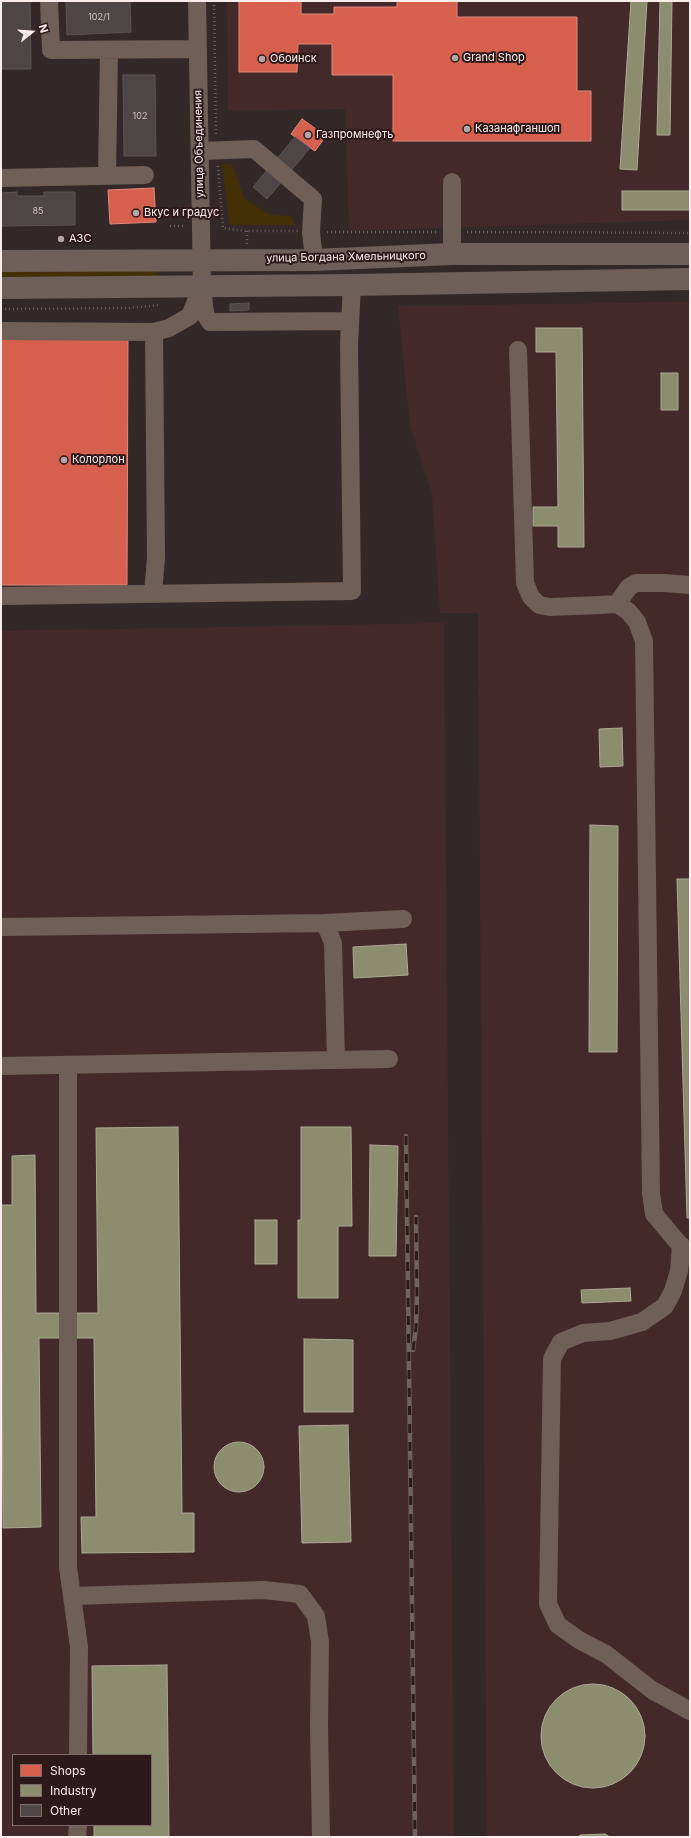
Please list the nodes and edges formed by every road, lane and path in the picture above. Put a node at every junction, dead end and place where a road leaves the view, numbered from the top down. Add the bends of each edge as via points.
1 (50, 1) edge
2 (197, 1) edge
3 (214, 1) edge
4 (198, 49) junction
5 (109, 50) junction
6 (208, 150) junction
7 (145, 175) dead end
8 (107, 176) junction
9 (1, 178) edge
10 (452, 182) dead end
11 (311, 232) junction
12 (452, 232) junction
13 (690, 233) edge
14 (452, 254) junction
15 (690, 254) edge
16 (201, 259) junction
17 (314, 260) junction
18 (1, 261) edge
19 (690, 279) edge
20 (352, 285) junction
21 (202, 286) junction
22 (1, 288) edge
23 (163, 305) dead end
24 (1, 309) edge
25 (350, 321) junction
26 (1, 331) edge
27 (154, 332) junction
28 (518, 350) dead end
29 (690, 585) edge
30 (153, 594) junction
31 (1, 596) edge
32 (617, 604) junction
33 (403, 919) dead end
34 (324, 923) junction
35 (1, 927) edge
36 (389, 1059) dead end
37 (336, 1060) junction
38 (68, 1065) junction
39 (1, 1066) edge
40 (686, 1251) edge
41 (72, 1596) junction
42 (690, 1711) edge
43 (78, 1754) edge
44 (78, 1826) edge
45 (78, 1837) edge
46 (321, 1837) edge

1 - 5 street via 51,50
2 - 4 street, улица Объединения
3 - 6 path
4 - 5 street
4 - 6 street, улица Объединения
5 - 8 street
6 - 11 street via 254,149 313,199
6 - 11 path via 223,228
6 - 16 street, улица Объединения
7 - 8 street
8 - 9 street
10 - 12 street
11 - 12 path
11 - 17 street
12 - 13 path
12 - 14 street
14 - 15 highway, улица Богдана Хмельницкого
14 - 17 highway, улица Богдана Хмельницкого
16 - 17 highway, улица Богдана Хмельницкого
16 - 18 highway, улица Богдана Хмельницкого
16 - 21 street, улица Объединения
19 - 20 highway
20 - 21 highway
20 - 25 street
21 - 22 highway
21 - 25 street, улица Объединения via 205,314 210,322
21 - 27 street via 190,316 170,328
23 - 24 path via 129,308
25 - 30 street via 352,591
26 - 27 street
27 - 30 street via 156,558
28 - 32 street via 525,583 539,605 550,607
29 - 32 street via 636,583 629,587
30 - 31 street
32 - 40 street via 628,611 637,622 644,641 651,1193 654,1214
33 - 34 street
34 - 35 street
34 - 37 street via 333,942
36 - 37 street
37 - 38 street
38 - 39 street
38 - 41 street via 68,1567
40 - 42 street via 673,1291 665,1306 642,1322 610,1331 583,1333 561,1342 552,1358 548,1604 558,1625 606,1654 652,1690
41 - 43 street via 79,1646
41 - 46 street via 264,1590 300,1594 316,1616 320,1642
44 - 45 street

